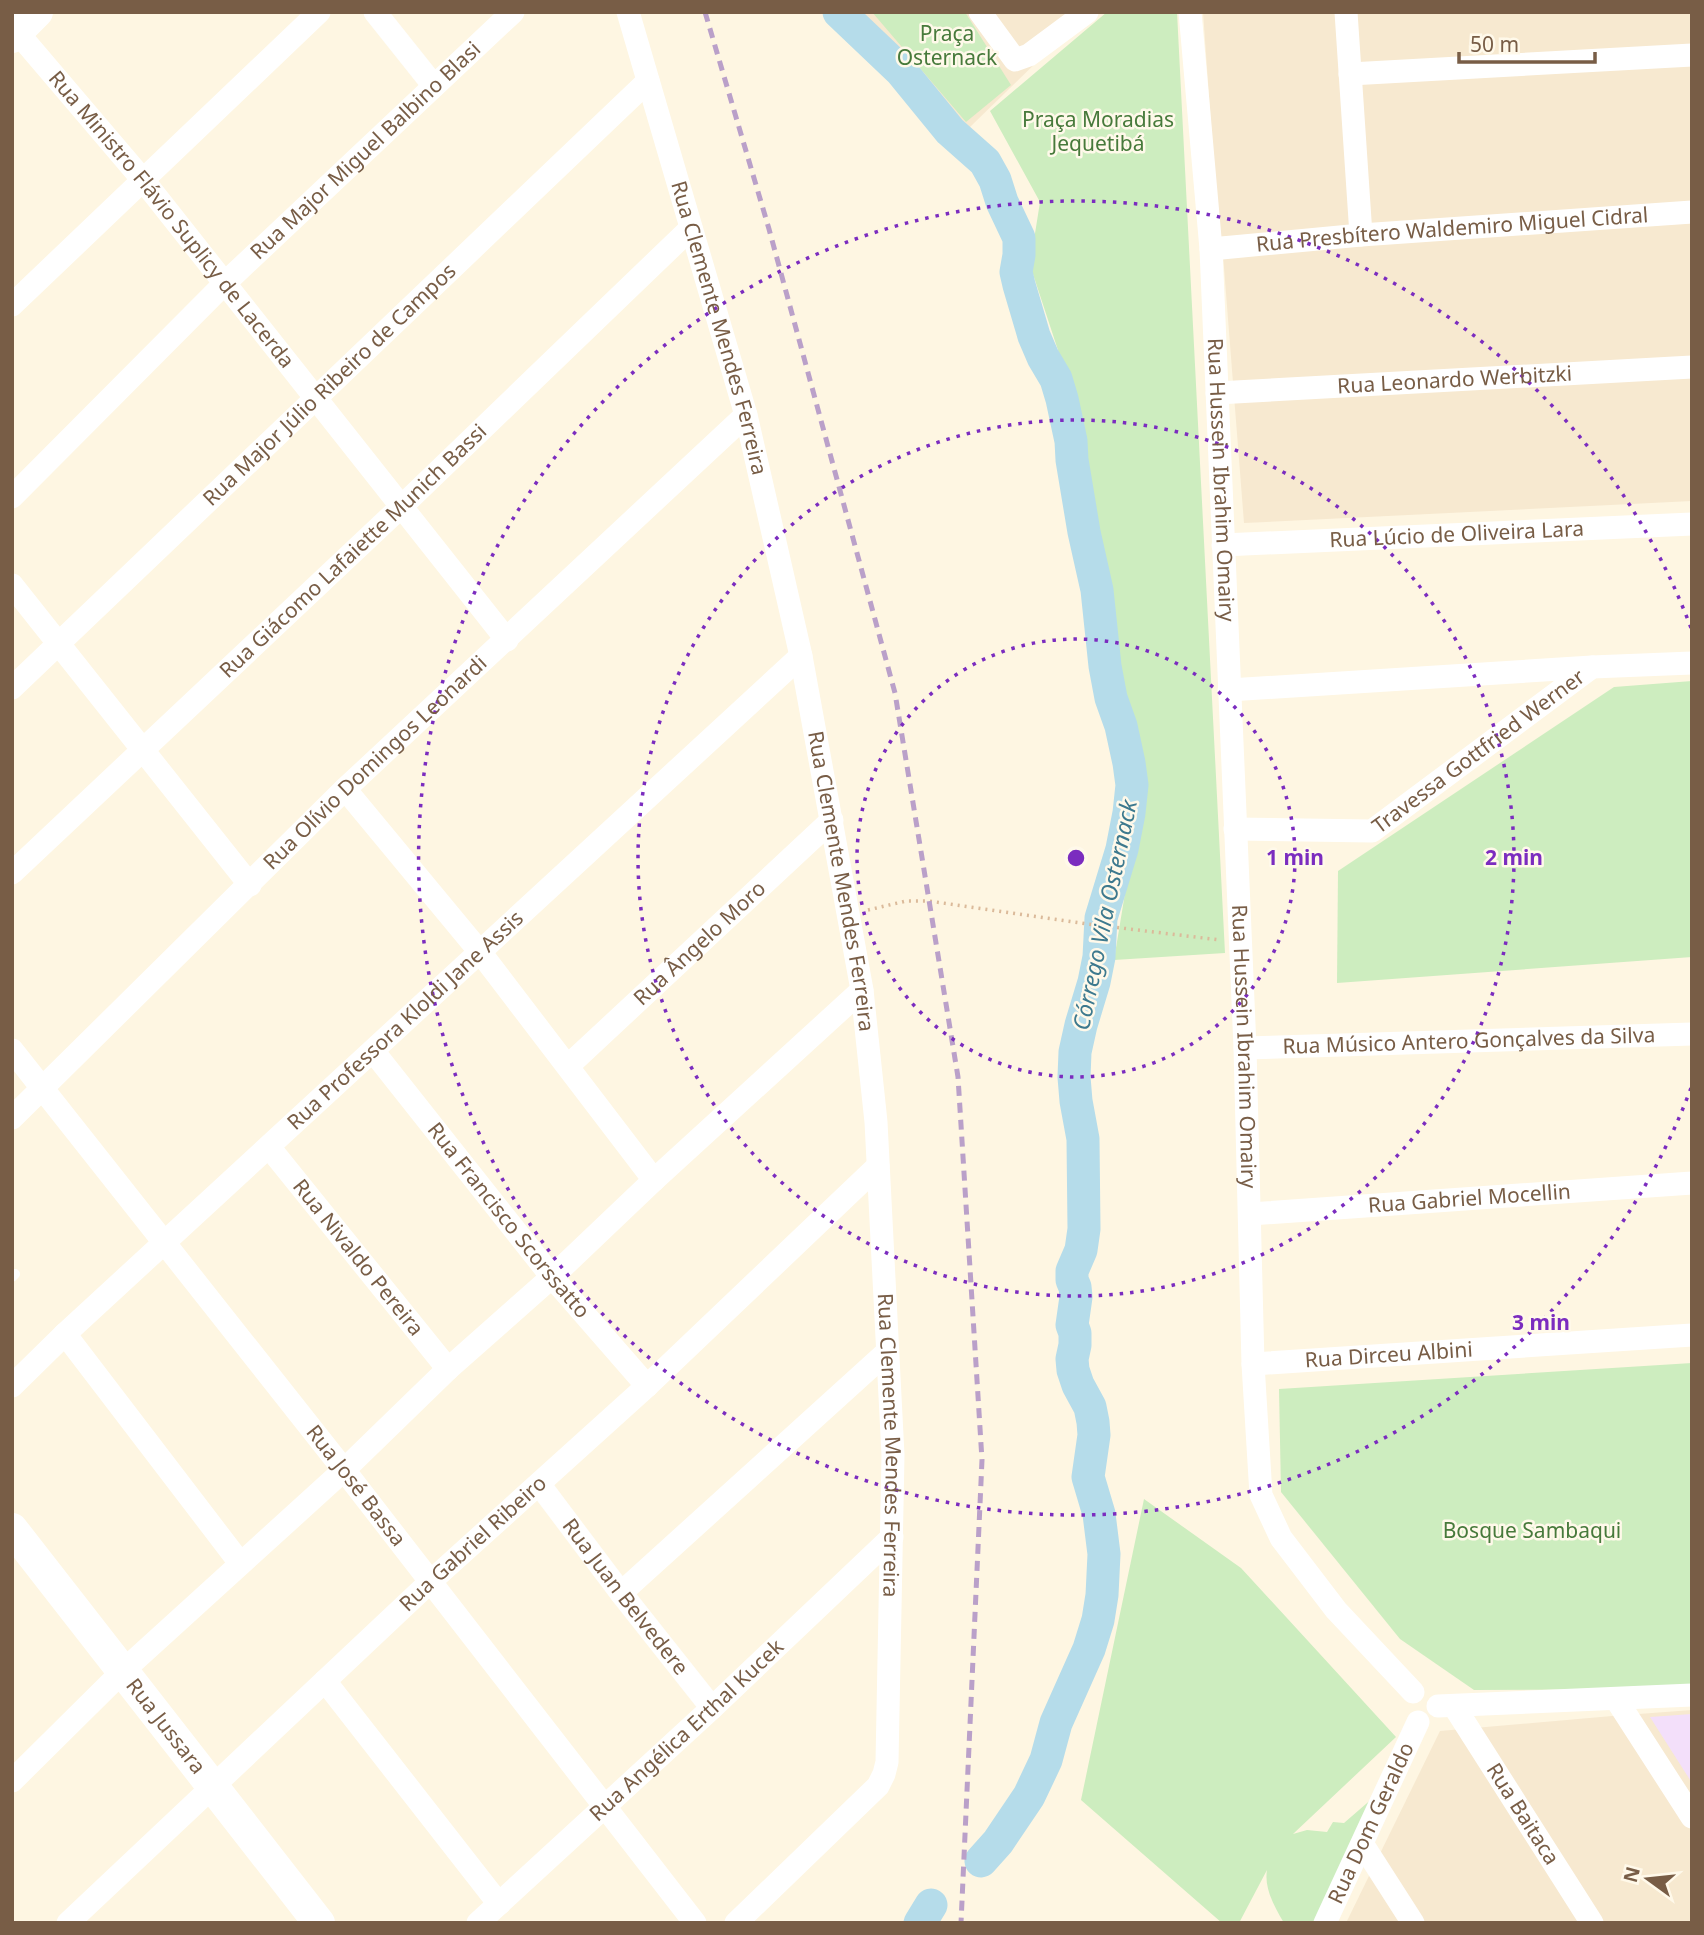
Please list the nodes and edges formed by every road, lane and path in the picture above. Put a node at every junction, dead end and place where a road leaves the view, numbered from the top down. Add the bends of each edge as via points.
1 (319, 12) edge
2 (376, 12) edge
3 (513, 12) edge
4 (628, 12) edge
5 (980, 12) edge
6 (1087, 12) edge
7 (1190, 12) edge
8 (1346, 12) edge
9 (22, 27) edge
10 (1692, 55) edge
11 (1350, 74) junction
12 (648, 80) junction
13 (434, 86) junction
14 (143, 180) junction
15 (1692, 212) edge
16 (691, 228) junction
17 (1361, 235) junction
18 (1211, 249) junction
19 (225, 283) junction
20 (12, 305) edge
21 (1692, 366) edge
22 (1217, 393) junction
23 (316, 398) junction
24 (746, 415) junction
25 (12, 496) edge
26 (402, 506) junction
27 (1692, 524) edge
28 (1223, 545) junction
29 (12, 585) edge
30 (507, 640) junction
31 (59, 644) junction
32 (801, 656) junction
33 (1692, 663) edge
34 (1592, 667) junction
35 (12, 688) edge
36 (1229, 690) junction
37 (143, 750) junction
38 (345, 789) junction
39 (832, 820) junction
40 (1235, 829) junction
41 (12, 873) edge
42 (250, 885) junction
43 (849, 915) junction
44 (1239, 942) junction
45 (480, 952) junction
46 (862, 990) junction
47 (1692, 1034) edge
48 (1245, 1048) junction
49 (12, 1050) edge
50 (373, 1051) junction
51 (568, 1066) junction
52 (42, 1089) junction
53 (12, 1118) edge
54 (269, 1147) junction
55 (878, 1166) junction
56 (654, 1180) junction
57 (1692, 1183) edge
58 (1250, 1213) junction
59 (165, 1243) junction
60 (552, 1277) junction
61 (65, 1334) junction
62 (1692, 1335) edge
63 (887, 1352) junction
64 (1253, 1364) junction
65 (447, 1369) junction
66 (12, 1386) edge
67 (647, 1386) junction
68 (344, 1469) junction
69 (538, 1484) junction
70 (12, 1529) edge
71 (892, 1537) junction
72 (240, 1563) junction
73 (430, 1582) junction
74 (621, 1593) junction
75 (124, 1670) junction
76 (325, 1681) junction
77 (1413, 1692) junction
78 (1692, 1695) edge
79 (1616, 1699) junction
80 (1446, 1706) junction
81 (712, 1708) junction
82 (1418, 1722) junction
83 (12, 1781) edge
84 (213, 1786) junction
85 (605, 1807) junction
86 (1692, 1816) edge
87 (1363, 1845) junction
88 (499, 1904) junction
89 (82, 1918) edge
90 (319, 1923) edge
91 (478, 1923) edge
92 (695, 1923) edge
93 (737, 1923) edge
94 (1325, 1923) edge
95 (1413, 1923) edge
96 (1592, 1923) edge

1 - 14 street
2 - 13 street
3 - 13 street, Rua Major Miguel Balbino Blasi
4 - 12 street, Rua Clemente Mendes Ferreira
5 - 6 street via 1015,60 1029,55
7 - 18 street, Rua Hussein Ibrahim Omairy
8 - 11 street
9 - 14 street, Rua Ministro Flávio Suplicy de Lacerda
10 - 11 street
11 - 17 street
12 - 16 street, Rua Clemente Mendes Ferreira
12 - 23 street, Rua Major Júlio Ribeiro de Campos
13 - 19 street, Rua Major Miguel Balbino Blasi
14 - 19 street, Rua Ministro Flávio Suplicy de Lacerda
14 - 20 street
15 - 17 street, Rua Presbítero Waldemiro Miguel Cidral
16 - 24 street, Rua Clemente Mendes Ferreira
16 - 26 street, Rua Giácomo Lafaiette Munich Bassi
17 - 18 street, Rua Presbítero Waldemiro Miguel Cidral
18 - 22 street, Rua Hussein Ibrahim Omairy
19 - 23 street, Rua Ministro Flávio Suplicy de Lacerda
19 - 25 street, Rua Major Miguel Balbino Blasi
21 - 22 street, Rua Leonardo Werbitzki
22 - 28 street, Rua Hussein Ibrahim Omairy
23 - 26 street, Rua Ministro Flávio Suplicy de Lacerda
23 - 31 street, Rua Major Júlio Ribeiro de Campos
24 - 30 street, Rua Olívio Domingos Leonardi
24 - 32 street, Rua Clemente Mendes Ferreira
26 - 30 street, Rua Ministro Flávio Suplicy de Lacerda
26 - 37 street, Rua Giácomo Lafaiette Munich Bassi
27 - 28 street, Rua Lúcio de Oliveira Lara
28 - 36 street, Rua Hussein Ibrahim Omairy
29 - 31 street
30 - 38 street, Rua Olívio Domingos Leonardi
31 - 35 street, Rua Major Júlio Ribeiro de Campos
31 - 37 street
32 - 39 street, Rua Clemente Mendes Ferreira
32 - 45 street, Rua Professora Kloldi Jane Assis
33 - 34 street
34 - 36 street
34 - 40 street, Travessa Gottfried Werner via 1372,831
36 - 40 street, Rua Hussein Ibrahim Omairy
37 - 41 street, Rua Giácomo Lafaiette Munich Bassi
37 - 42 street
38 - 42 street, Rua Olívio Domingos Leonardi
38 - 45 street
39 - 43 street, Rua Clemente Mendes Ferreira
39 - 51 street, Rua Ângelo Moro
40 - 44 street, Rua Hussein Ibrahim Omairy
42 - 52 street, Rua Olívio Domingos Leonardi
43 - 44 path via 906,901 929,901
43 - 46 street, Rua Clemente Mendes Ferreira
44 - 48 street, Rua Hussein Ibrahim Omairy
45 - 50 street, Rua Professora Kloldi Jane Assis
45 - 51 street
46 - 55 street, Rua Clemente Mendes Ferreira
46 - 56 street
47 - 48 street, Rua Músico Antero Gonçalves da Silva
48 - 58 street, Rua Hussein Ibrahim Omairy
49 - 52 street, Rua José Bassa
50 - 54 street, Rua Professora Kloldi Jane Assis
50 - 60 street, Rua Francisco Scorssatto
51 - 56 street
52 - 53 street, Rua Olívio Domingos Leonardi
52 - 59 street, Rua José Bassa
54 - 59 street, Rua Professora Kloldi Jane Assis
54 - 65 street, Rua Nivaldo Pereira
55 - 63 street, Rua Clemente Mendes Ferreira
55 - 67 street, Rua Gabriel Ribeiro
56 - 60 street
57 - 58 street, Rua Gabriel Mocellin
58 - 64 street, Rua Hussein Ibrahim Omairy
59 - 61 street, Rua Professora Kloldi Jane Assis
59 - 68 street, Rua José Bassa
60 - 65 street
60 - 67 street, Rua Francisco Scorssatto
61 - 66 street, Rua Professora Kloldi Jane Assis
61 - 72 street
62 - 64 street, Rua Dirceu Albini
63 - 71 street, Rua Clemente Mendes Ferreira
63 - 74 street
64 - 77 street, Rua Hussein Ibrahim Omairy via 1261,1495 1281,1538 1336,1610
65 - 68 street
67 - 69 street, Rua Gabriel Ribeiro
68 - 72 street
68 - 73 street, Rua José Bassa
69 - 73 street, Rua Gabriel Ribeiro
69 - 74 street, Rua Juan Belvedere
70 - 75 street, Rua Jussara
71 - 81 street, Rua Angélica Erthal Kucek
71 - 93 street, Rua Clemente Mendes Ferreira via 884,1774 878,1786
72 - 75 street
73 - 76 street, Rua Gabriel Ribeiro
73 - 85 street, Rua José Bassa
74 - 81 street, Rua Juan Belvedere
75 - 83 street
75 - 84 street, Rua Jussara
76 - 84 street, Rua Gabriel Ribeiro
76 - 88 street
77 - 80 street via 1429,1692
77 - 82 street via 1406,1700 1406,1712
78 - 79 street
79 - 80 street
79 - 86 street
80 - 82 street via 1434,1717
80 - 96 street, Rua Baitaca
81 - 85 street, Rua Angélica Erthal Kucek
82 - 87 street, Rua Dom Geraldo
84 - 89 street, Rua Gabriel Ribeiro
84 - 90 street, Rua Jussara
85 - 88 street, Rua Angélica Erthal Kucek
85 - 92 street, Rua José Bassa
87 - 94 street, Rua Dom Geraldo
87 - 95 street
88 - 91 street, Rua Angélica Erthal Kucek

